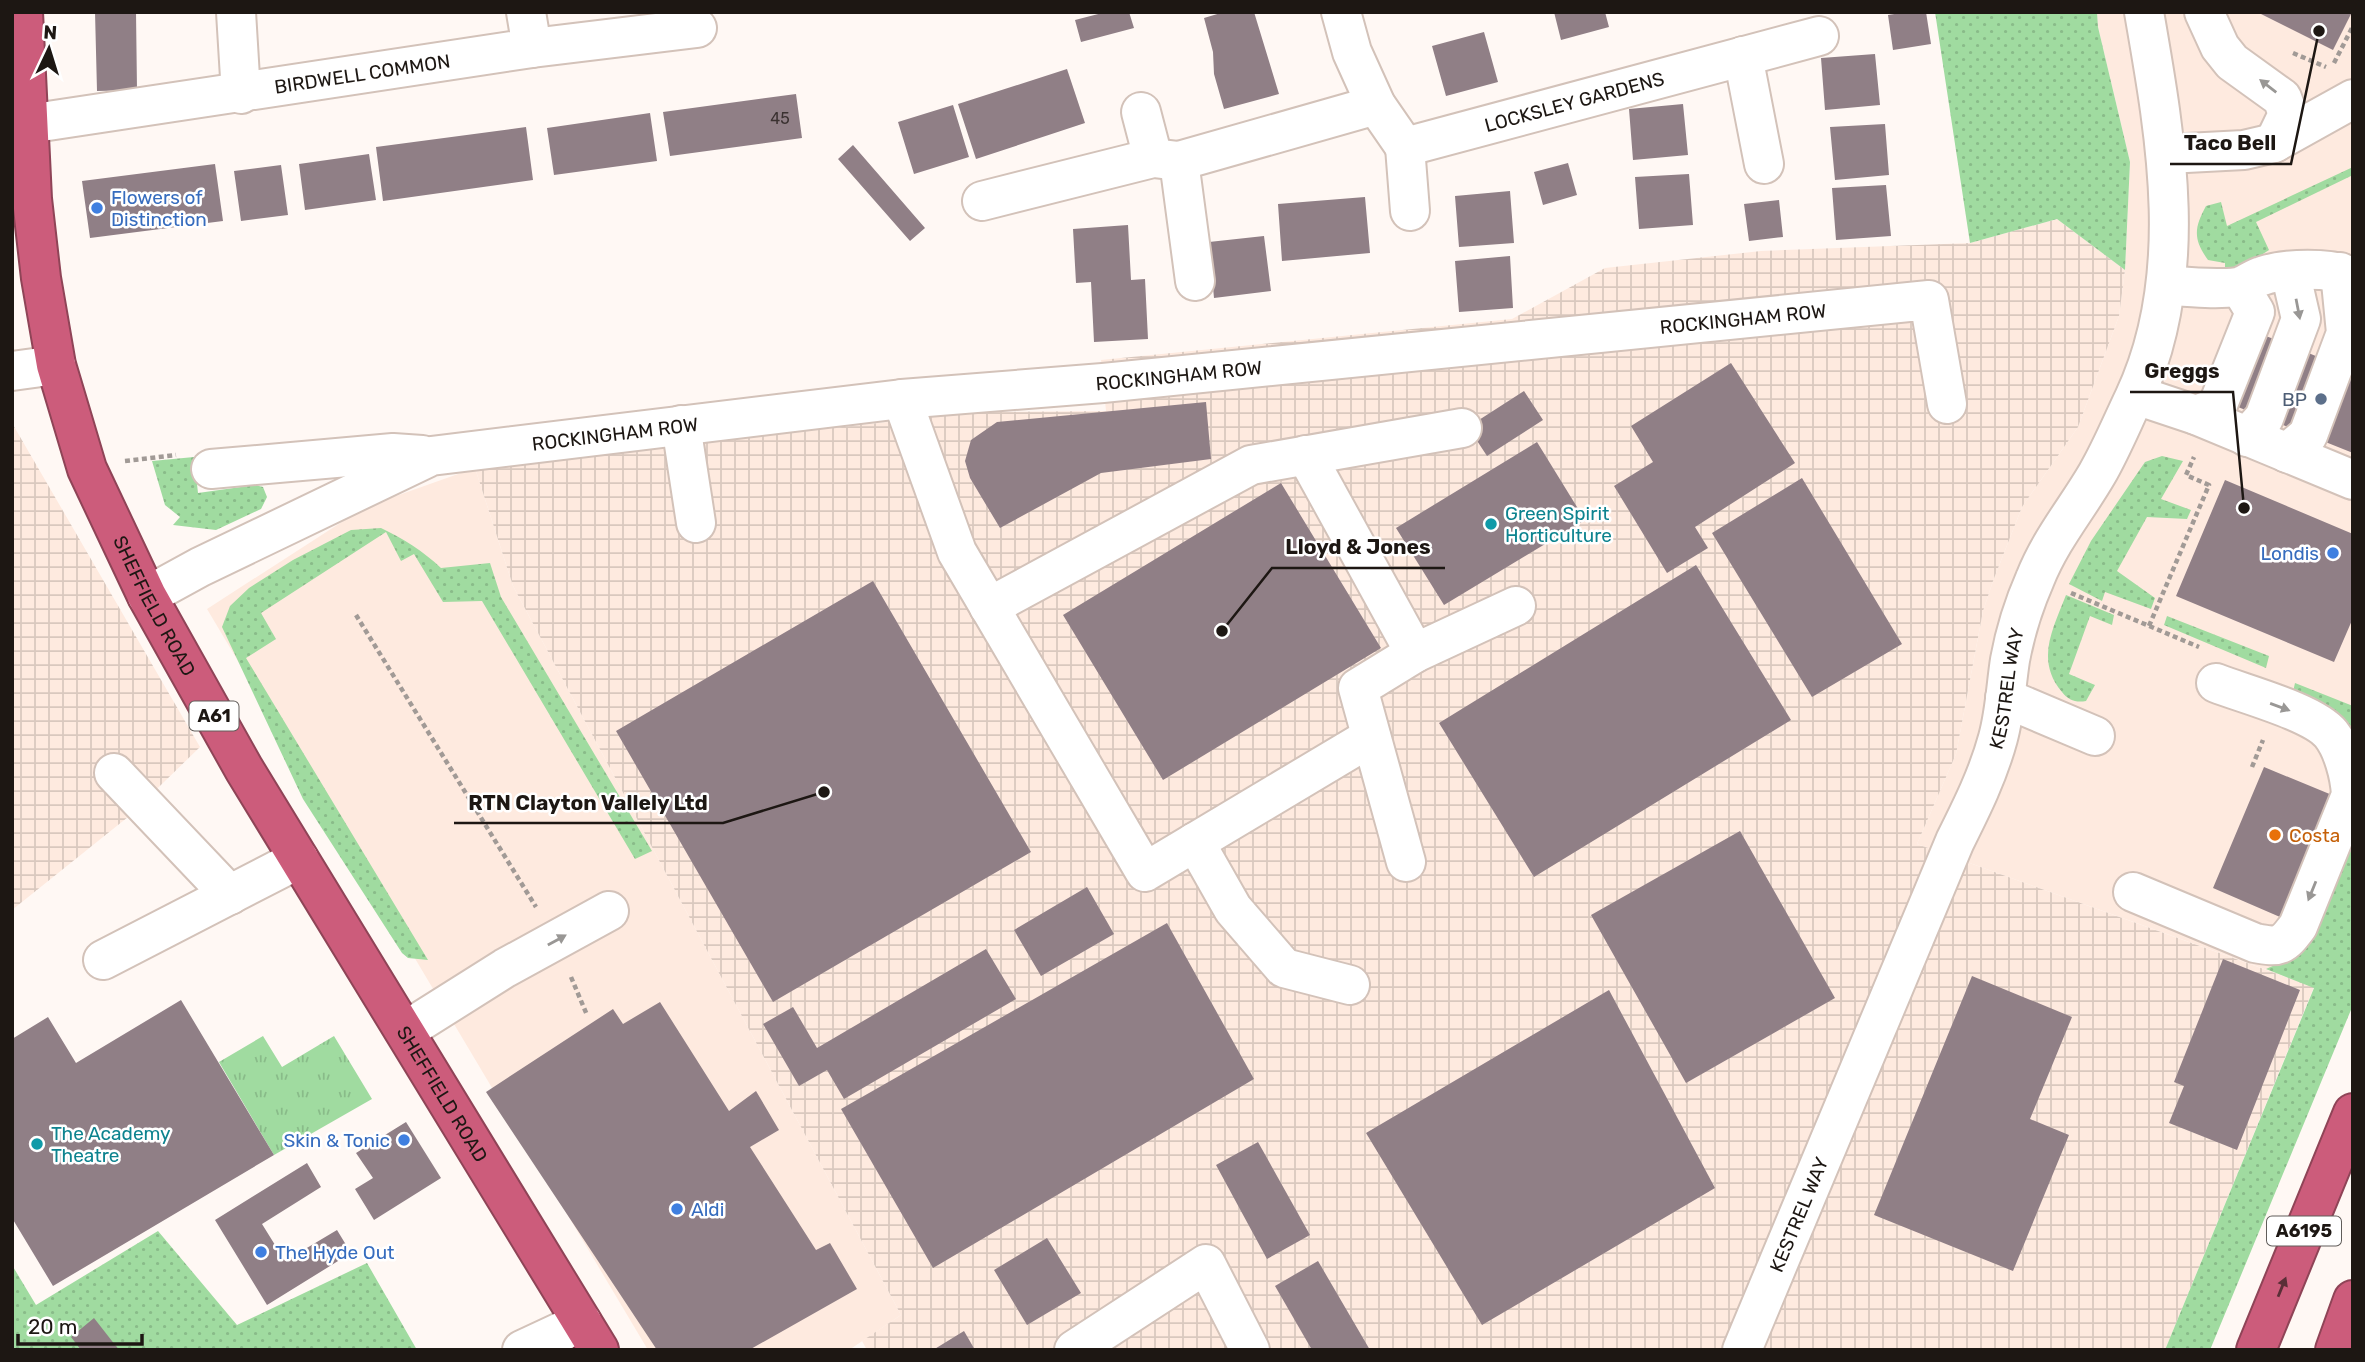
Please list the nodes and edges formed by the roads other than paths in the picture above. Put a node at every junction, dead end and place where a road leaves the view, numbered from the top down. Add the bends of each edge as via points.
1 (23, 12) edge
2 (236, 12) edge
3 (1341, 12) edge
4 (2144, 12) edge
5 (2204, 12) edge
6 (697, 28) dead end
7 (529, 30) edge
8 (1819, 36) dead end
9 (1743, 56) junction
10 (241, 94) junction
11 (2353, 99) edge
12 (1376, 105) junction
13 (1141, 112) dead end
14 (28, 124) junction
15 (2274, 143) junction
16 (1405, 147) junction
17 (2166, 155) junction
18 (1166, 159) junction
19 (1764, 164) dead end
20 (982, 201) dead end
21 (1409, 211) dead end
22 (2290, 271) junction
23 (2346, 274) edge
24 (1195, 281) dead end
25 (2166, 285) junction
26 (2240, 287) junction
27 (56, 365) junction
28 (12, 371) edge
29 (2136, 395) junction
30 (902, 399) junction
31 (1947, 404) dead end
32 (2203, 418) junction
33 (681, 425) junction
34 (1462, 428) dead end
35 (2247, 437) junction
36 (2287, 453) junction
37 (1306, 455) junction
38 (431, 456) junction
39 (2344, 464) edge
40 (211, 469) road end
41 (696, 523) dead end
42 (147, 596) junction
43 (1516, 606) dead end
44 (989, 607) junction
45 (1415, 653) junction
46 (2216, 683) dead end
47 (2005, 698) junction
48 (2095, 736) dead end
49 (1371, 737) junction
50 (114, 773) dead end
51 (1195, 842) junction
52 (299, 859) junction
53 (1406, 862) dead end
54 (2133, 892) dead end
55 (230, 895) junction
56 (609, 911) dead end
57 (103, 960) dead end
58 (1350, 985) dead end
59 (405, 1031) junction
60 (2353, 1113) edge
61 (2353, 1300) edge
62 (590, 1336) edge
63 (523, 1350) edge
64 (1074, 1350) edge
65 (1250, 1350) edge
66 (1742, 1350) edge
67 (2256, 1350) edge
68 (2335, 1350) edge

1 - 14 highway, SHEFFIELD ROAD / A61
2 - 10 street
3 - 12 street via 1352,52
4 - 17 street, KESTREL WAY
15 -> 5 street via 2288,114 2283,98 2232,62
6 - 7 street, BIRDWELL COMMON
7 - 10 street, BIRDWELL COMMON
8 - 9 street, LOCKSLEY GARDENS
9 - 16 street, LOCKSLEY GARDENS
9 - 19 street
10 - 14 street, BIRDWELL COMMON
11 - 15 street
12 - 16 street
12 - 18 street
13 - 18 street
14 - 27 highway, SHEFFIELD ROAD / A61 via 41,278
15 - 17 street
16 - 21 street
17 - 25 street, KESTREL WAY
18 - 20 street
18 - 24 street
22 - 23 street
22 - 26 street via 2261,276
22 -> 35 street via 2301,319 2264,418
23 - 36 street via 2346,333 2308,435
25 - 26 street
25 - 29 street, KESTREL WAY via 2158,330
26 - 32 street via 2255,312 2217,407
27 - 28 street
27 - 42 highway, SHEFFIELD ROAD / A61 via 87,469
29 - 32 street
29 - 47 street, KESTREL WAY via 2097,474 2058,531 2035,578 2010,658
30 - 31 street, ROCKINGHAM ROW via 1929,300
30 - 33 street, ROCKINGHAM ROW
30 - 44 street via 957,552
32 - 35 street
33 - 38 street, ROCKINGHAM ROW
33 - 41 street
34 - 37 street
35 - 36 street
36 - 39 street
37 - 44 street via 1251,465
37 - 45 street
38 - 40 street, ROCKINGHAM ROW via 393,453
38 - 42 street, ROCKINGHAM ROW
42 - 52 highway, SHEFFIELD ROAD / A61
43 - 45 street
44 - 51 street via 1145,872
45 - 49 street via 1358,688
46 -> 54 street via 2315,720 2331,734 2350,776 2351,795 2298,926 2286,942 2274,947 2255,943
47 - 48 street
47 - 66 street, KESTREL WAY via 1985,781 1955,841
49 - 51 street
49 - 53 street
50 - 55 street
51 - 58 street via 1233,909 1284,968
52 - 55 street
52 - 59 highway, SHEFFIELD ROAD / A61
55 - 57 street
59 -> 56 street via 505,968
59 - 62 highway, SHEFFIELD ROAD / A61
67 -> 60 highway, A6195
61 - 68 highway
62 - 63 street
64 - 65 street via 1206,1264

